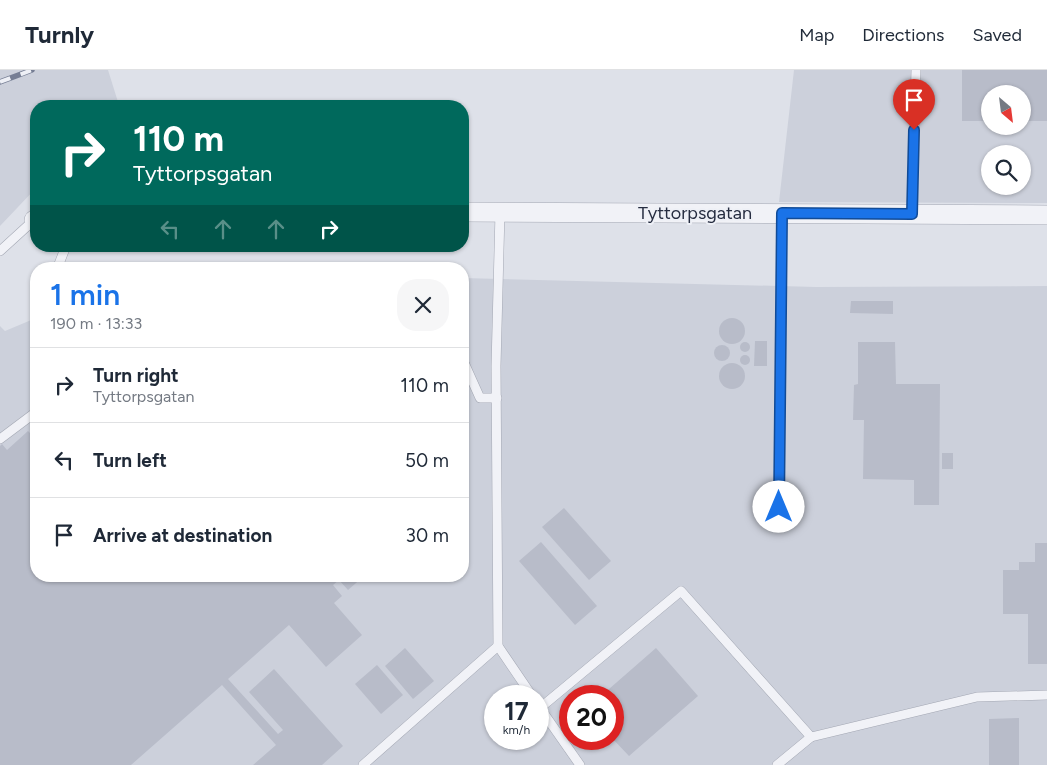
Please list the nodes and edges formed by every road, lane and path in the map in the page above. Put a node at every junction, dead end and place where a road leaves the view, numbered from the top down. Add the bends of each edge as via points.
1 (916, 70) edge
2 (469, 212) edge
3 (500, 212) junction
4 (782, 213) junction
5 (912, 214) junction
6 (1047, 215) edge
7 (30, 224) edge
8 (0, 251) edge
9 (469, 374) edge
10 (497, 398) junction
11 (30, 417) edge
12 (0, 440) edge
13 (779, 507) dead end
14 (498, 646) junction
15 (525, 685) edge
16 (1047, 695) edge
17 (549, 698) edge
18 (549, 720) edge
19 (811, 737) junction
20 (363, 765) edge
21 (580, 765) edge
22 (777, 765) edge

1 - 5 lane
2 - 3 street, Tyttorpsgatan
3 - 4 street, Tyttorpsgatan
3 - 10 lane
4 - 5 street, Tyttorpsgatan
4 - 13 lane
5 - 6 street, Tyttorpsgatan
7 - 8 lane
9 - 10 lane via 480,398
10 - 14 lane
11 - 12 lane
14 - 15 lane
14 - 20 lane
16 - 19 lane via 977,697
17 - 19 lane via 681,591
18 - 21 lane
19 - 22 lane

